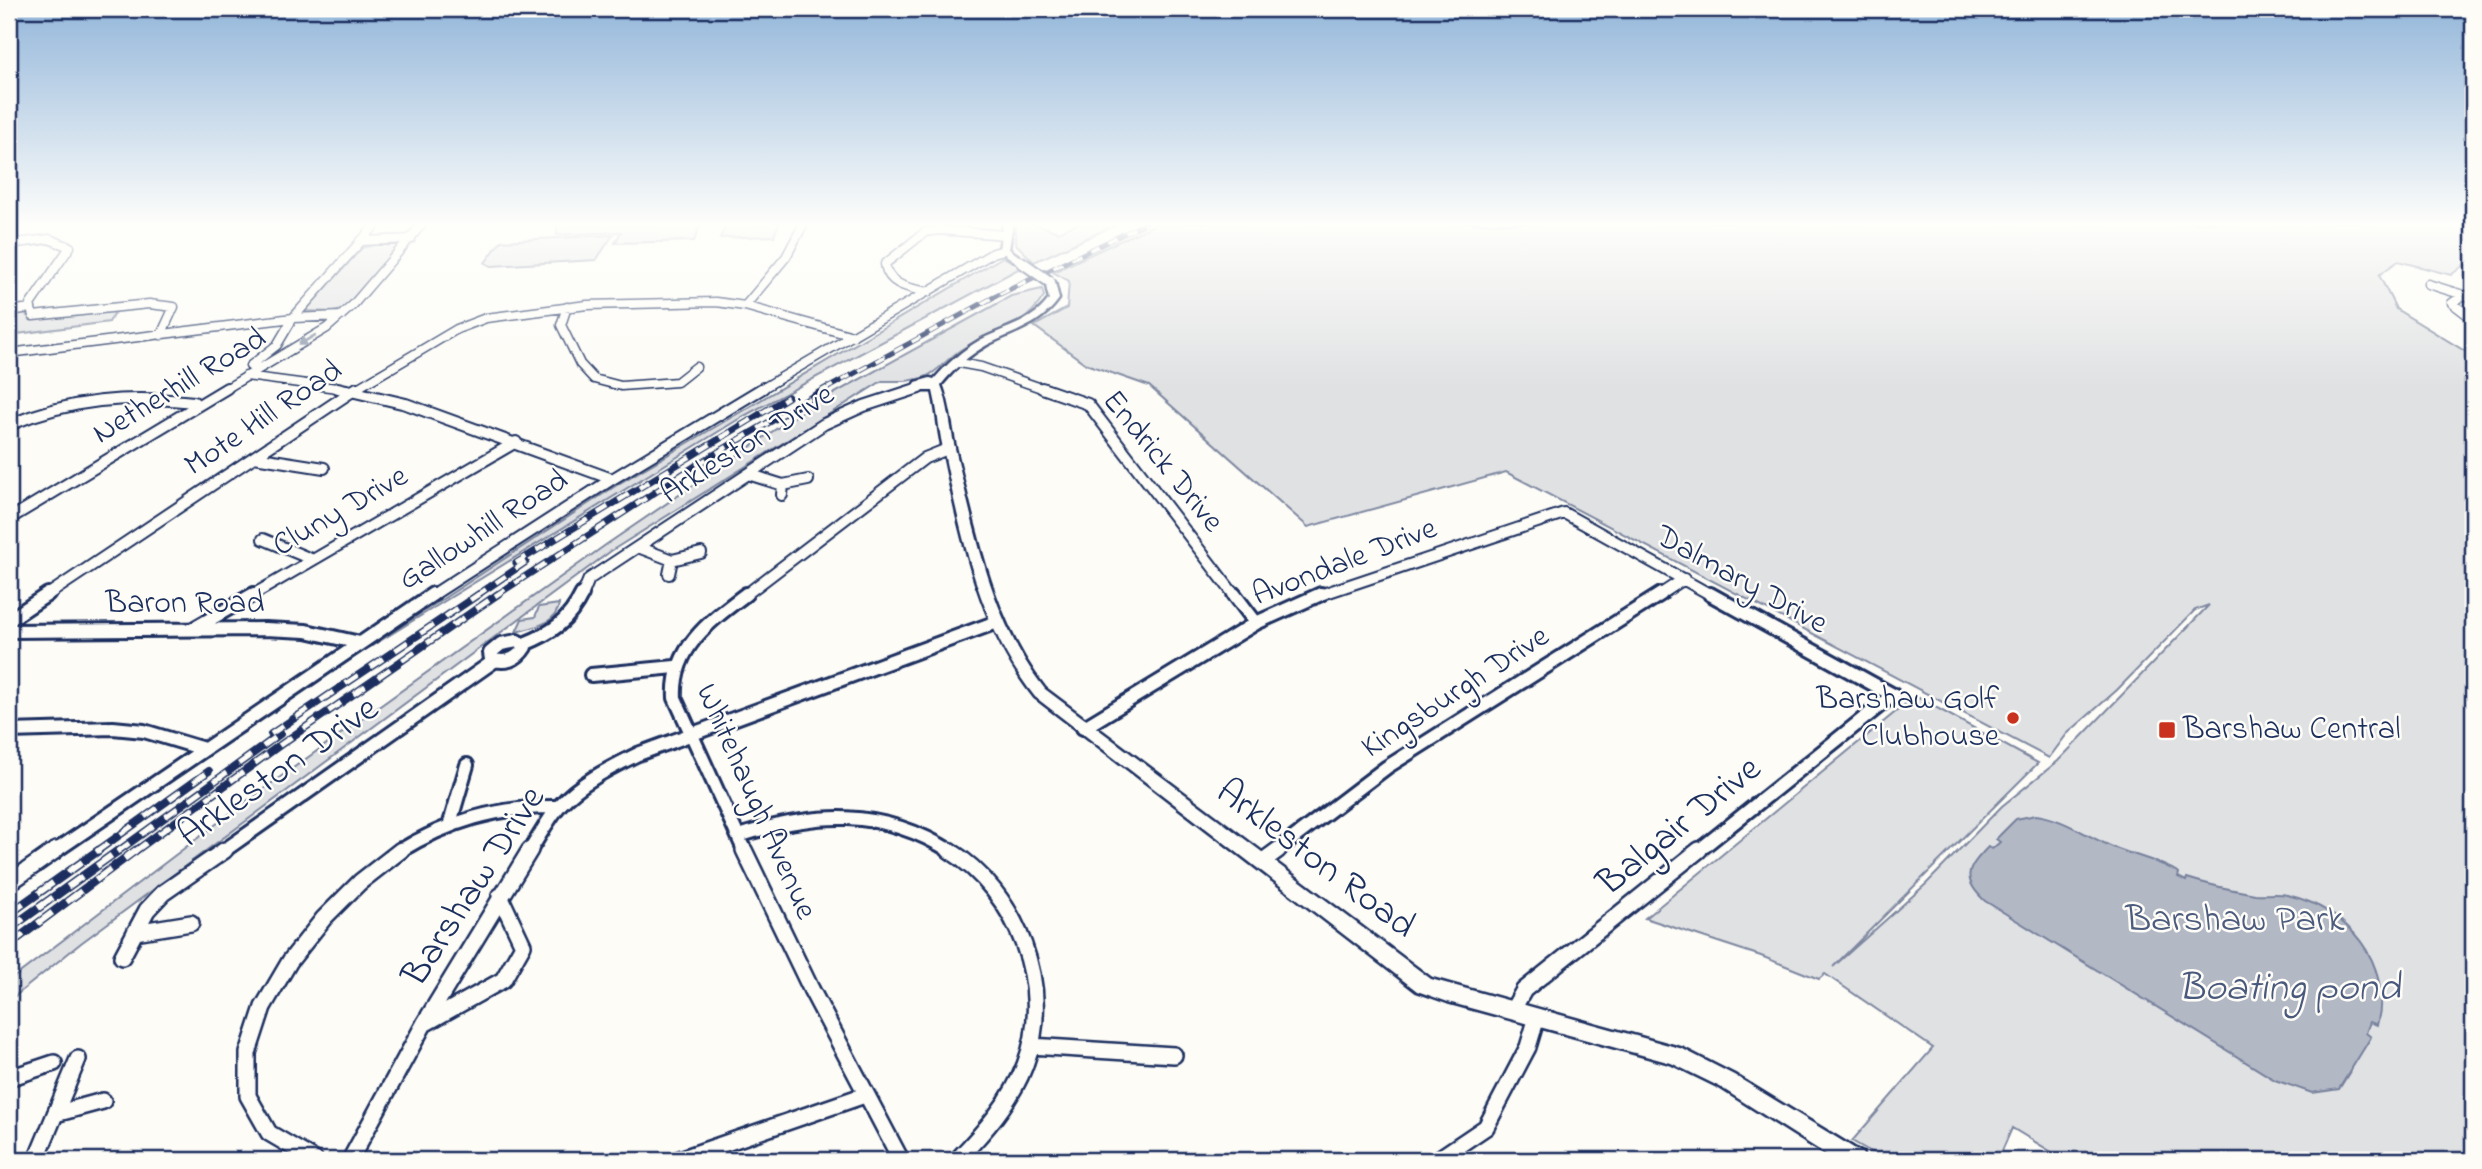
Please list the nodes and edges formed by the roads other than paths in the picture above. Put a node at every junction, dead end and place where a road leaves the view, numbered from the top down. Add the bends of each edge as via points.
1 (49, 278) edge
2 (328, 278) edge
3 (376, 278) edge
4 (769, 278) edge
5 (888, 278) edge
6 (952, 278) edge
7 (1044, 278) edge
8 (2428, 284) dead end
9 (928, 292) junction
10 (2469, 297) edge
11 (745, 306) junction
12 (567, 307) junction
13 (31, 308) junction
14 (9, 311) edge
15 (341, 316) junction
16 (293, 318) junction
17 (2473, 319) edge
18 (161, 335) junction
19 (853, 336) junction
20 (9, 353) edge
21 (959, 363) junction
22 (696, 367) dead end
23 (241, 375) junction
24 (929, 385) junction
25 (354, 390) junction
26 (194, 402) junction
27 (9, 425) edge
28 (516, 442) junction
29 (950, 448) junction
30 (254, 457) junction
31 (324, 468) dead end
32 (748, 474) junction
33 (612, 479) junction
34 (808, 480) dead end
35 (9, 513) edge
36 (1563, 513) joint
37 (9, 519) edge
38 (263, 539) dead end
39 (638, 547) junction
40 (701, 554) dead end
41 (311, 559) junction
42 (672, 560) junction
43 (669, 574) dead end
44 (1684, 579) junction
45 (9, 620) edge
46 (997, 622) junction
47 (1256, 623) junction
48 (193, 629) junction
49 (9, 631) edge
50 (360, 643) junction
51 (524, 644) junction
52 (494, 661) junction
53 (675, 667) junction
54 (591, 675) dead end
55 (1893, 695) joint
56 (1083, 728) junction
57 (9, 731) edge
58 (691, 734) junction
59 (204, 749) junction
60 (467, 765) dead end
61 (558, 807) junction
62 (450, 824) junction
63 (738, 836) junction
64 (1263, 861) junction
65 (9, 883) edge
66 (500, 896) junction
67 (191, 923) dead end
68 (135, 932) junction
69 (122, 957) dead end
70 (1512, 1011) junction
71 (1537, 1017) junction
72 (424, 1024) junction
73 (1031, 1046) junction
74 (1174, 1055) dead end
75 (78, 1059) dead end
76 (54, 1063) dead end
77 (9, 1078) edge
78 (865, 1095) junction
79 (103, 1101) dead end
80 (55, 1114) junction
81 (36, 1160) edge
82 (315, 1160) edge
83 (350, 1160) edge
84 (677, 1160) edge
85 (901, 1160) edge
86 (957, 1160) edge
87 (1437, 1160) edge
88 (1854, 1160) edge

1 - 13 street
2 - 16 street, Netherhill Road
3 - 15 street, Netherhill Road
4 - 11 street
5 - 9 street
6 - 9 street, Gallowhill Road
7 - 21 street, bridge via 1050,282 1054,299 1046,312 984,342
8 - 10 street
9 - 19 street, Gallowhill Road
10 - 17 street via 2452,303
11 - 12 street, Mote Hill Road via 716,302
11 - 19 street, Mote Hill Road
12 - 22 street via 561,325 580,364 594,379 621,386 677,382
12 - 25 street, Mote Hill Road via 486,318 457,329
13 - 14 street
13 - 18 street via 33,316 167,304 174,307
15 - 16 street
15 -> 23 street, Netherhill Road
16 - 18 street
16 - 23 street, Netherhill Road via 277,345
18 - 20 street
19 - 33 street, Gallowhill Road
21 - 24 street
21 - 47 street, Endrick Drive via 1088,404
23 - 25 street
23 - 26 street, Netherhill Road
23 - 37 street, Netherhill Road
24 - 29 street, Arkleston Road via 939,402
24 - 32 street, Arkleston Drive via 824,424
25 - 28 street
25 - 30 street, Mote Hill Road
26 - 27 street via 130,396 59,406
26 - 35 street, Netherhill Road
28 - 33 street
28 - 41 street, Cluny Drive
29 - 46 street, Arkleston Road
29 - 53 street, Whitehaugh Avenue via 925,458 712,620 694,636
30 - 31 street
30 - 45 street, Mote Hill Road
32 - 34 street via 782,490
32 - 39 street, Arkleston Drive
33 - 50 street, Gallowhill Road
36 - 44 street, Dalmary Drive
36 - 47 street, Avondale Drive via 1332,589
38 - 41 street
39 - 42 street
39 - 51 street, Arkleston Drive via 589,579 563,625
40 - 42 street
41 - 48 street, Cluny Drive
42 - 43 street
44 - 55 street, Dalmary Drive
44 - 64 street, Kingsburgh Drive via 1387,767
46 - 56 street, Arkleston Road via 1019,670
46 - 58 street, Barshaw Drive
47 - 56 street, Avondale Drive
48 - 49 street, Baron Road
48 - 50 street, Baron Road via 306,631
50 - 59 street, Gallowhill Road
51 - 52 street via 516,658
51 - 52 street via 512,641 496,646 490,653
52 - 68 street, Arkleston Drive via 194,869 147,910
53 - 54 street
53 - 58 street, Whitehaugh Avenue via 675,698
55 - 70 street, Balgair Drive via 1524,990
56 - 64 street, Arkleston Road
57 - 59 street via 144,731
58 - 61 street, Barshaw Drive via 605,770
58 - 63 street, Whitehaugh Avenue
59 - 65 street, Gallowhill Road
60 - 62 street
61 - 62 street via 515,806
61 - 66 street, Barshaw Drive
62 - 82 street via 395,854 350,891 306,937 264,1005 247,1057 244,1083 250,1107 267,1134
63 - 73 street via 781,823 854,818 914,831 968,861 1016,921 1032,971
63 - 78 street, Whitehaugh Avenue
64 - 70 street, Arkleston Road via 1424,985
66 - 72 street, Barshaw Drive
66 - 72 street via 523,945 503,979
67 - 68 street
68 - 69 street, Arkleston Drive
70 - 71 street, Arkleston Road
71 - 87 street via 1528,1046 1486,1126
71 - 88 street, Arkleston Road via 1676,1055 1727,1081
72 - 83 street, Barshaw Drive
73 - 74 street
73 - 86 street via 995,1120
75 - 80 street
76 - 77 street
78 - 84 street
78 - 85 street, Whitehaugh Avenue
79 - 80 street
80 - 81 street

